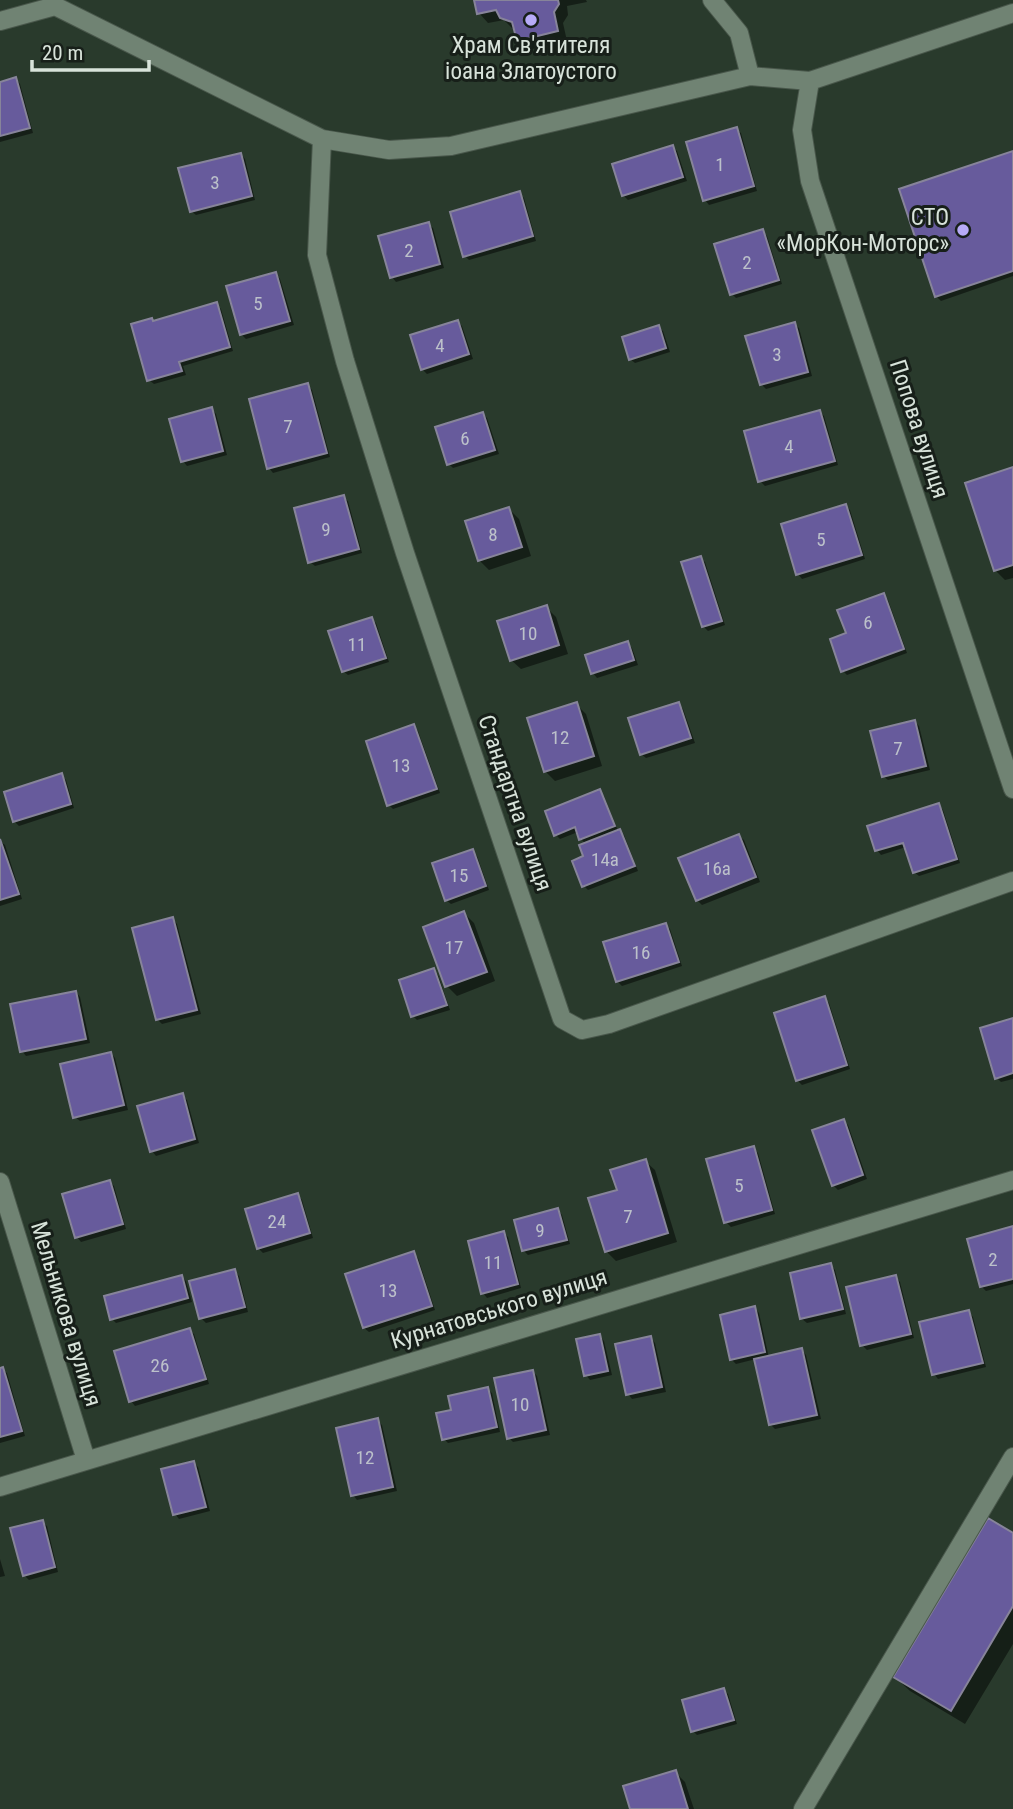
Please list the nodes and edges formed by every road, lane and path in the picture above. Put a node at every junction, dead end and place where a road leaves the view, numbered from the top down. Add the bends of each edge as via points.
1 (712, 0) edge
2 (57, 3) edge
3 (1013, 13) edge
4 (0, 22) edge
5 (750, 76) junction
6 (810, 81) junction
7 (322, 139) junction
8 (1013, 789) edge
9 (1013, 881) edge
10 (1013, 1180) edge
11 (0, 1182) edge
12 (1013, 1457) edge
13 (86, 1460) junction
14 (0, 1487) edge
15 (803, 1809) edge

1 - 5 street via 739,33
2 - 4 street
2 - 7 street
3 - 6 street
5 - 6 street
5 - 7 street via 451,146 389,150
6 - 8 street, Попова вулиця via 802,130 810,181
7 - 9 street, Стандартна вулиця via 317,255 345,361 562,1019 582,1030 609,1024
10 - 13 street, Курнатовського вулиця
11 - 13 street, Мельникова вулиця
12 - 15 street
13 - 14 street, Курнатовського вулиця

